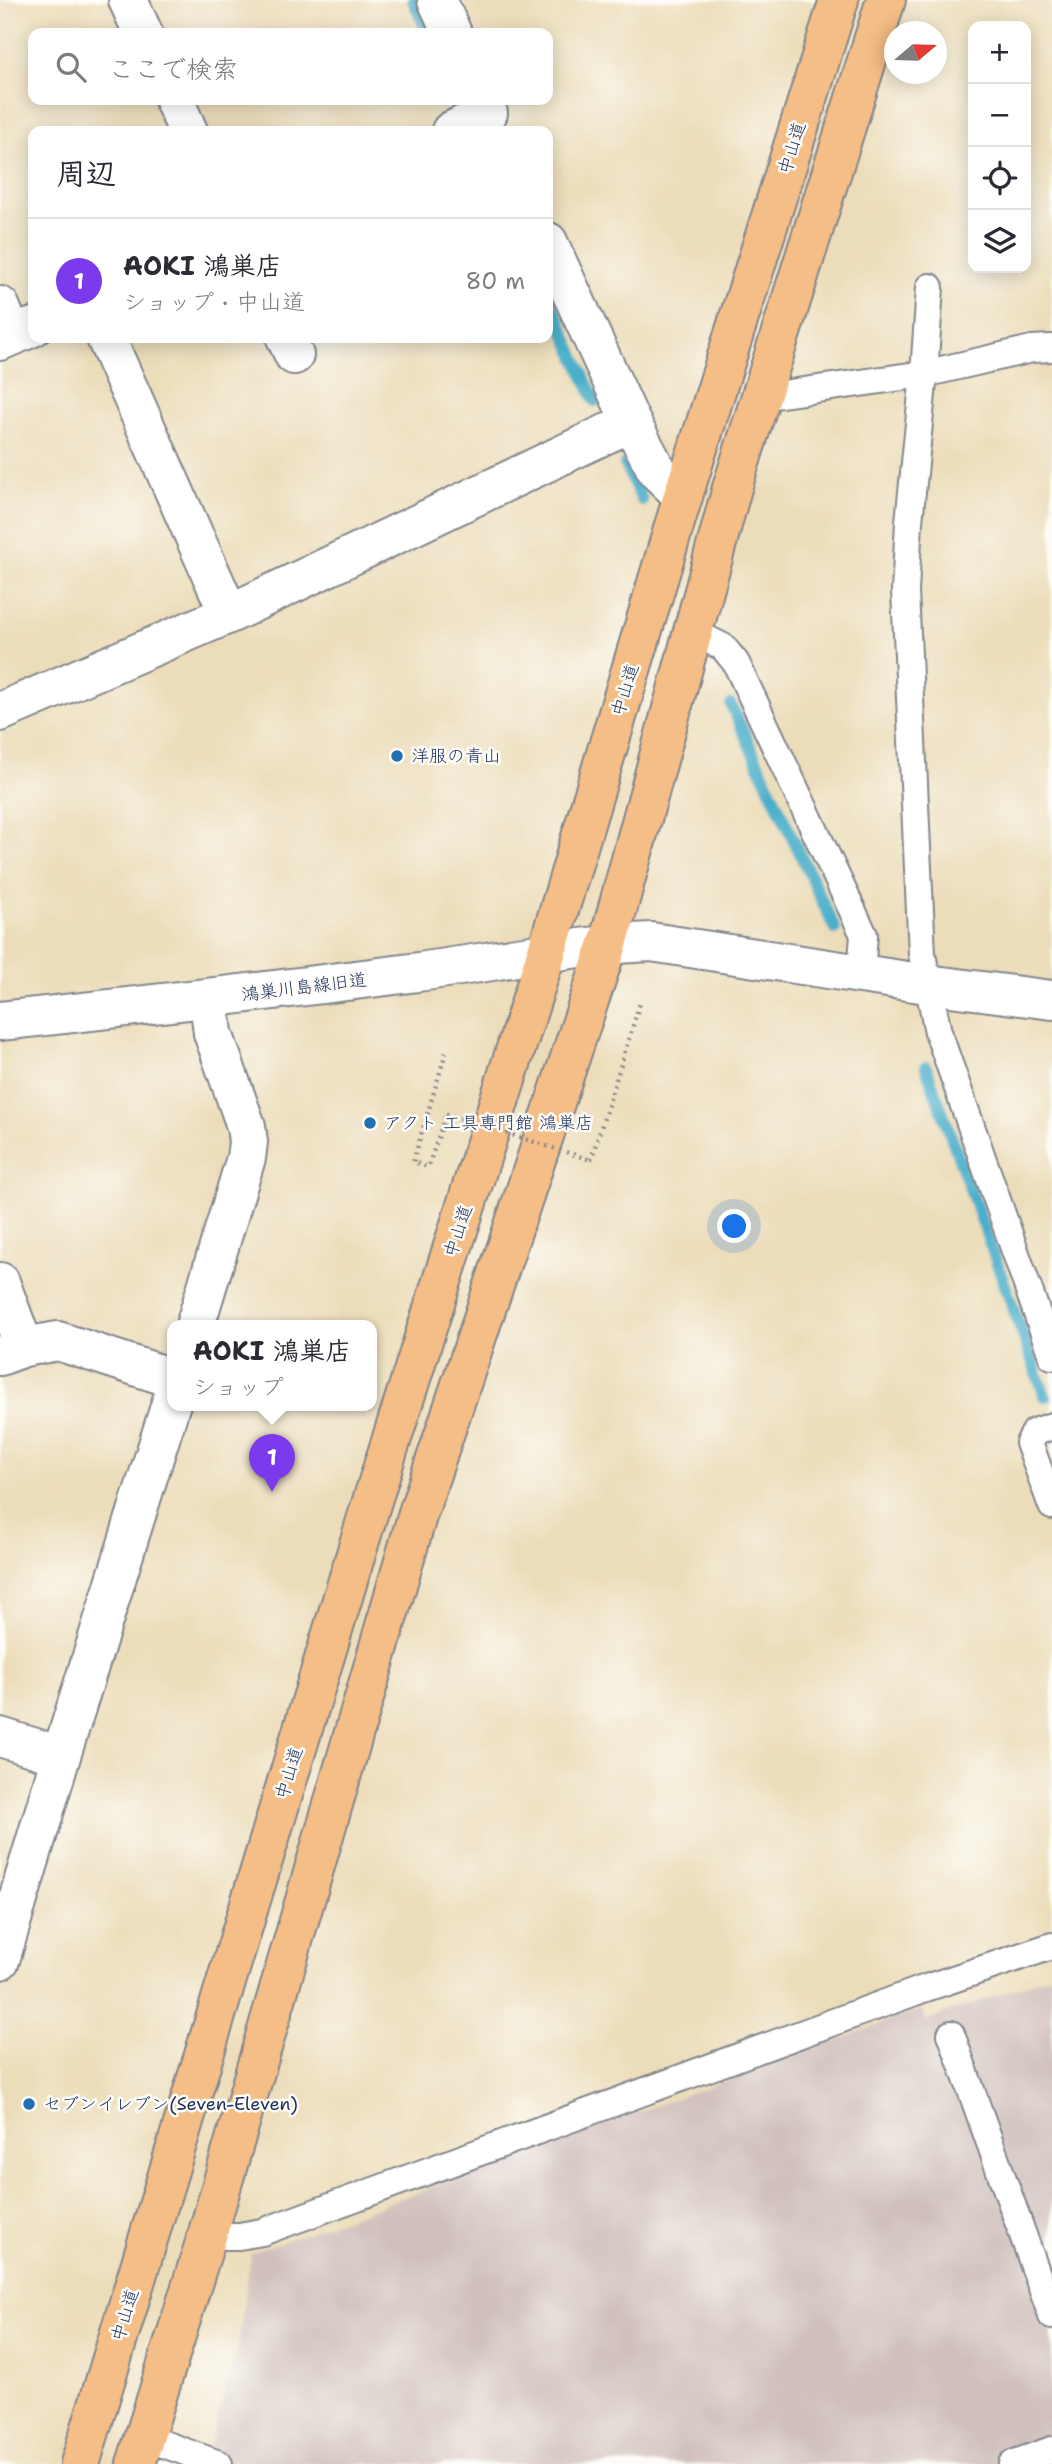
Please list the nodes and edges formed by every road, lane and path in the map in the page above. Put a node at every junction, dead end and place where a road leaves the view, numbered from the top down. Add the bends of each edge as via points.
1 (128, 0) edge
2 (437, 0) edge
3 (839, 0) edge
4 (886, 0) edge
5 (142, 28) edge
6 (450, 28) edge
7 (176, 105) edge
8 (489, 115) edge
9 (186, 126) edge
10 (463, 126) edge
11 (553, 253) edge
12 (930, 287) dead end
13 (108, 343) edge
14 (1052, 348) edge
15 (924, 374) junction
16 (761, 397) junction
17 (631, 422) junction
18 (682, 496) junction
19 (229, 614) junction
20 (693, 632) junction
21 (0, 712) edge
22 (608, 944) junction
23 (546, 954) junction
24 (861, 973) junction
25 (927, 984) junction
26 (209, 999) junction
27 (640, 1003) dead end
28 (1051, 1006) edge
29 (0, 1021) edge
30 (446, 1052) dead end
31 (0, 1282) edge
32 (197, 1320) edge
33 (12, 1351) edge
34 (1052, 1356) edge
35 (167, 1376) edge
36 (169, 1411) edge
37 (1052, 1426) edge
38 (1052, 1506) edge
39 (0, 1738) edge
40 (61, 1756) junction
41 (1052, 1946) edge
42 (0, 1960) edge
43 (951, 2034) dead end
44 (206, 2236) junction
45 (1052, 2316) edge
46 (1052, 2450) edge
47 (140, 2451) edge
48 (80, 2464) edge
49 (219, 2464) edge
50 (1012, 2464) edge

1 - 5 street
2 - 6 street
3 - 18 highway, 中山道
4 - 16 highway
7 - 9 street
8 - 10 street
11 - 17 street
12 - 15 lane
13 - 19 street
14 - 15 lane
15 - 16 lane
15 - 25 lane via 905,591
16 - 20 highway
17 - 18 street via 657,471
17 - 19 street
18 - 23 highway, 中山道
19 - 21 street
20 - 22 highway
20 - 24 lane via 723,647 736,663 863,935
22 - 23 street, 鴻巣川島線旧道
22 - 24 street, 鴻巣川島線旧道 via 651,942
22 - 44 highway via 418,1513
23 - 26 street, 鴻巣川島線旧道
23 - 48 highway, 中山道 via 372,1501
24 - 25 street, 鴻巣川島線旧道
25 - 28 street, 鴻巣川島線旧道
25 - 34 lane via 938,1032
26 - 29 street, 鴻巣川島線旧道
26 - 32 street via 213,1033 248,1142
27 - 30 path, bridge via 591,1160 446,1114 428,1167 413,1162
31 - 33 street
33 - 35 street via 58,1341
36 - 40 street
37 - 38 lane via 1035,1432 1029,1443
39 - 40 street
40 - 42 street
41 - 44 lane via 262,2232
43 - 45 lane
44 - 47 highway
46 - 50 lane
47 - 49 lane

